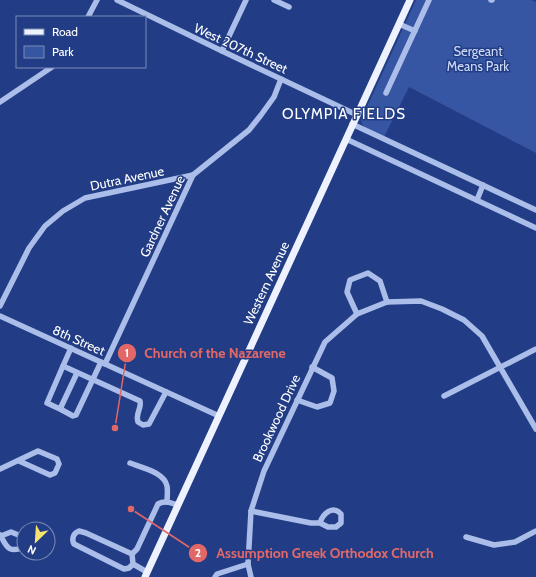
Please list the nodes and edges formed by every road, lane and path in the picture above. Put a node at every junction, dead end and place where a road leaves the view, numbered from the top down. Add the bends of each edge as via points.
1 (97, 0) edge
2 (117, 0) edge
3 (246, 0) edge
4 (274, 0) edge
5 (410, 0) edge
6 (429, 0) edge
7 (288, 7) dead end
8 (89, 16) edge
9 (399, 24) junction
10 (415, 31) junction
11 (222, 52) junction
12 (51, 68) edge
13 (282, 79) junction
14 (386, 92) dead end
15 (0, 102) edge
16 (357, 115) junction
17 (352, 124) junction
18 (346, 139) junction
19 (194, 175) junction
20 (483, 185) junction
21 (477, 200) junction
22 (536, 210) edge
23 (536, 228) edge
24 (387, 302) junction
25 (0, 306) edge
26 (357, 314) junction
27 (0, 316) edge
28 (71, 348) junction
29 (536, 349) edge
30 (103, 363) junction
31 (63, 366) junction
32 (312, 367) junction
33 (501, 368) junction
34 (77, 373) junction
35 (93, 380) junction
36 (168, 392) junction
37 (444, 396) dead end
38 (297, 400) junction
39 (62, 410) junction
40 (219, 416) junction
41 (536, 429) edge
42 (19, 461) junction
43 (130, 463) dead end
44 (0, 469) edge
45 (168, 502) junction
46 (178, 506) junction
47 (251, 511) junction
48 (320, 523) dead end
49 (536, 530) edge
50 (16, 534) edge
51 (1, 535) edge
52 (466, 536) dead end
53 (16, 550) edge
54 (132, 554) junction
55 (133, 564) junction
56 (248, 564) junction
57 (146, 574) edge
58 (216, 577) edge
59 (251, 577) edge

1 - 8 street
2 - 11 street, West 207th Street
3 - 11 street
4 - 7 street
5 - 9 main road, Western Avenue
6 - 10 street
9 - 10 street
9 - 16 main road, Western Avenue
10 - 14 street
11 - 13 street, West 207th Street
12 - 15 street
13 - 16 street, West 207th Street
13 - 19 street, Gardner Avenue via 274,97 249,130
16 - 17 main road, Western Avenue
17 - 18 main road, Western Avenue
17 - 20 street
18 - 21 street
18 - 40 main road, Western Avenue
19 - 25 street, Dutra Avenue via 85,198 63,211 45,226 29,248
19 - 30 street, Gardner Avenue
20 - 21 street
20 - 22 street
21 - 23 street
24 - 26 street, Brookwood Drive
24 - 26 street via 380,281 368,273 350,280 348,292
24 - 33 street, Brookwood Drive via 421,301 442,308 464,320 482,336
26 - 32 street, Brookwood Drive via 325,342
27 - 28 street, 8th Street
28 - 30 street, 8th Street
28 - 31 street
29 - 33 street
30 - 35 street, Gardner Avenue
30 - 36 street, 8th Street
31 - 34 street
31 - 39 street via 47,404
32 - 38 street, Brookwood Drive
32 - 38 street via 332,378 334,391 330,403 317,406
33 - 37 street
33 - 41 street, Brookwood Drive
34 - 35 street
34 - 39 street via 61,407
35 - 36 street via 140,400 141,407 137,419 146,425 150,424
35 - 39 street, Gardner Avenue via 76,415
36 - 40 street, 8th Street
38 - 47 street, Brookwood Drive via 264,471
40 - 46 main road, Western Avenue
42 - 42 street via 38,451 57,459 59,464 55,473 50,475
42 - 44 street
43 - 45 street via 160,475 165,480 168,487
45 - 46 street
45 - 54 street via 162,502 156,508 137,549
46 - 57 main road, Western Avenue
47 - 48 street
47 - 56 street, Brookwood Drive
49 - 52 street via 514,542 494,545
50 - 51 street via 11,532
51 - 53 street via 5,545
54 - 55 street
54 - 55 street via 79,531 72,539 74,544 124,569
55 - 57 street
56 - 58 street via 217,574
56 - 59 street, Brookwood Drive

